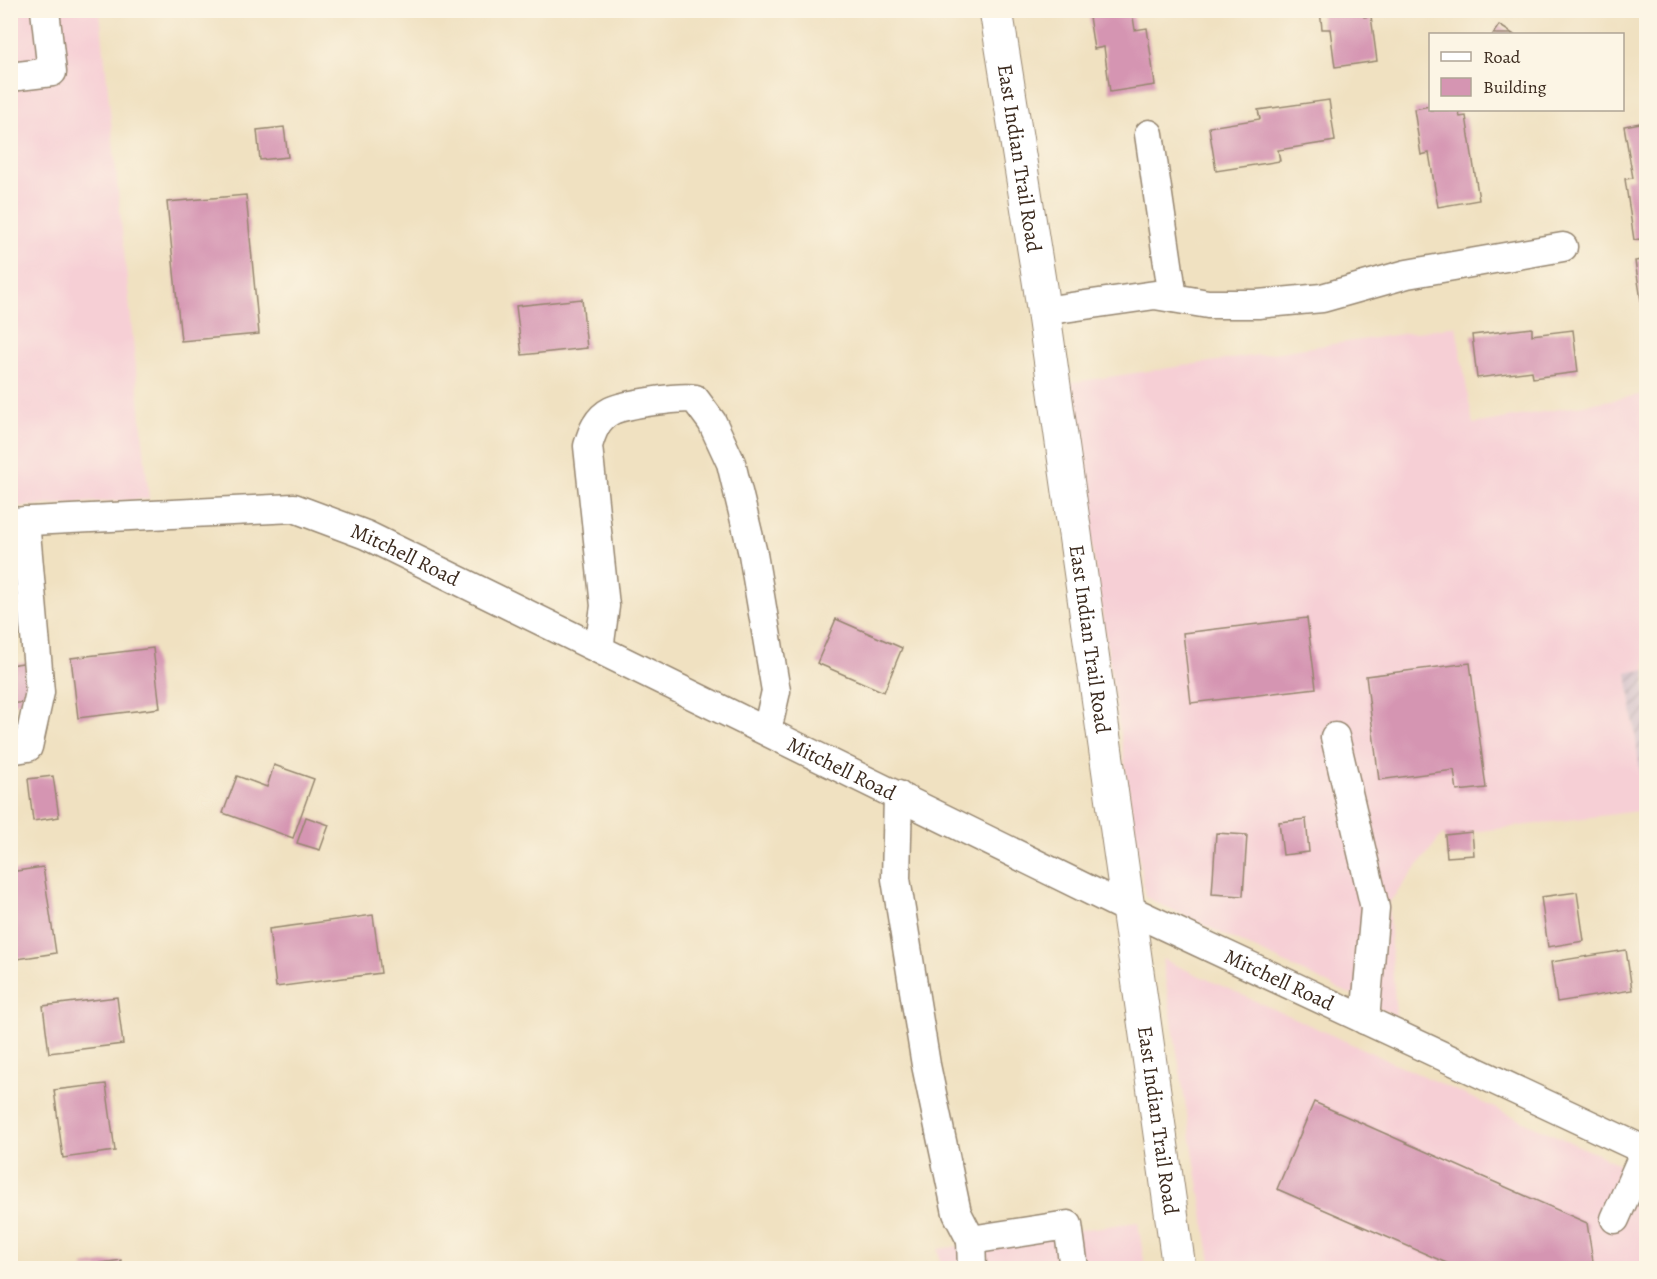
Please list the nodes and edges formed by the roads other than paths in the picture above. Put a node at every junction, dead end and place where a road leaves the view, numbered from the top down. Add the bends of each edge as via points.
1 (45, 10) edge
2 (996, 10) edge
3 (10, 76) edge
4 (1149, 134) dead end
5 (1563, 247) dead end
6 (1173, 298) junction
7 (1043, 311) junction
8 (18, 522) edge
9 (599, 649) junction
10 (767, 731) junction
11 (1335, 737) dead end
12 (10, 750) edge
13 (898, 795) junction
14 (1128, 909) junction
15 (1365, 1020) junction
16 (1646, 1151) edge
17 (1615, 1219) dead end
18 (971, 1240) junction
19 (972, 1269) edge
20 (1074, 1269) edge
21 (1179, 1269) edge

1 - 3 street via 52,72
2 - 7 main road, East Indian Trail Road
4 - 6 street
5 - 6 street via 1407,274 1322,298 1209,304
6 - 7 street via 1155,295
7 - 14 main road, East Indian Trail Road
8 - 9 street, Mitchell Road via 294,508 366,535
8 - 12 street via 40,692 28,747
9 - 10 street, Mitchell Road
9 - 10 street via 605,606 588,446 594,426 611,411 683,396 695,399 712,422 731,463 753,554 776,691
10 - 13 street, Mitchell Road
11 - 15 street via 1375,908
13 - 14 street, Mitchell Road
13 - 18 street via 896,879 924,1053 957,1213
14 - 15 street, Mitchell Road
14 - 21 main road, East Indian Trail Road
15 - 16 street, Mitchell Road
16 - 17 street
18 - 19 street
18 - 20 street via 1068,1225

